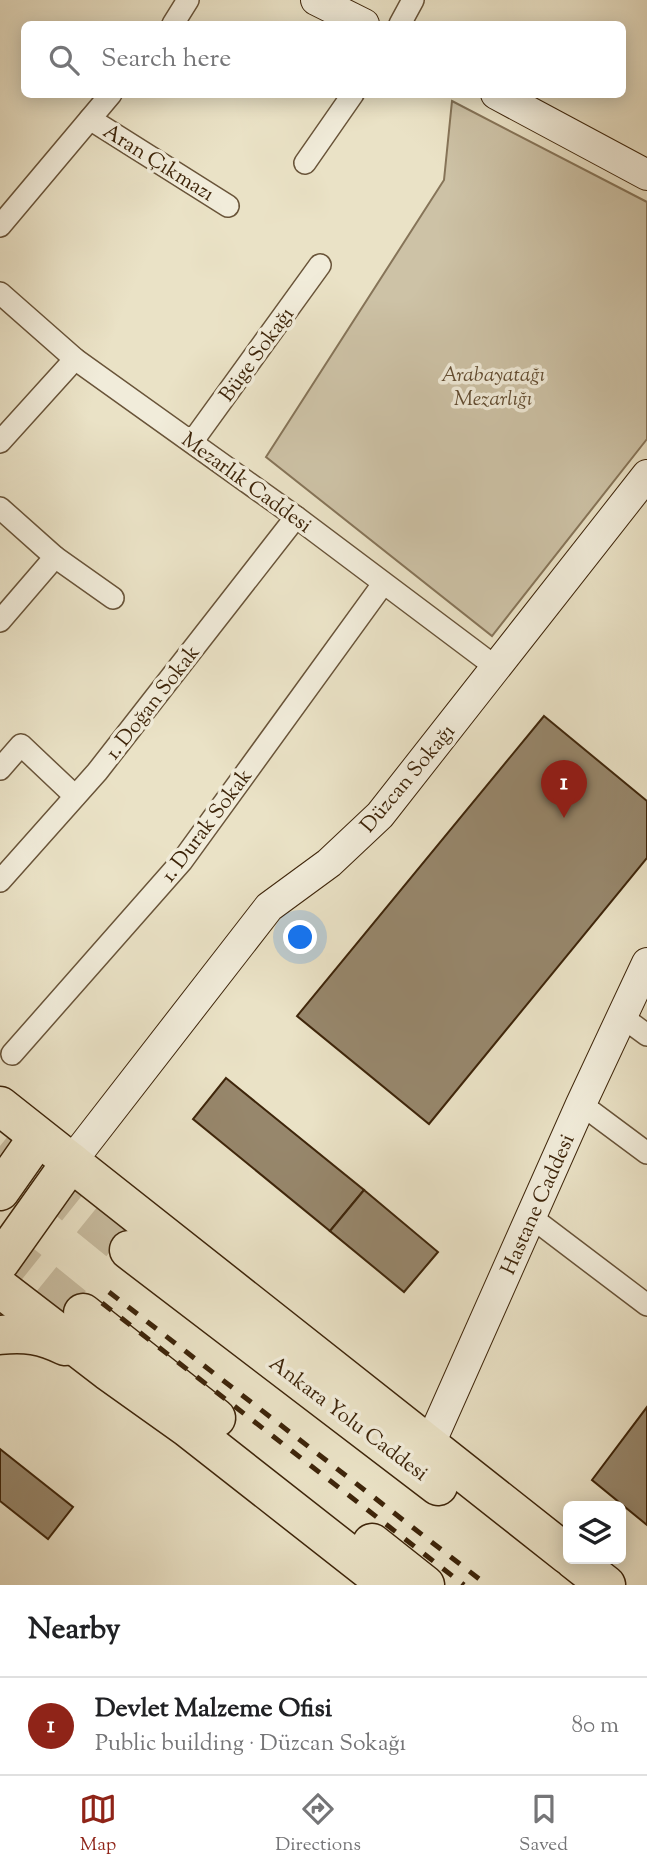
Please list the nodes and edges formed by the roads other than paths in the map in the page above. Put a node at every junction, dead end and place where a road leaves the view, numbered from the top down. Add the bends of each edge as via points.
1 (188, 0) edge
2 (316, 0) edge
3 (413, 0) edge
4 (175, 21) edge
5 (358, 21) edge
6 (402, 21) edge
7 (108, 98) edge
8 (350, 98) edge
9 (503, 98) edge
10 (90, 119) junction
11 (305, 163) dead end
12 (647, 175) edge
13 (228, 206) dead end
14 (0, 226) edge
15 (320, 265) dead end
16 (0, 293) edge
17 (75, 359) junction
18 (0, 442) edge
19 (192, 442) junction
20 (647, 475) edge
21 (0, 508) edge
22 (296, 517) junction
23 (55, 557) junction
24 (383, 584) junction
25 (113, 598) dead end
26 (0, 621) edge
27 (497, 668) junction
28 (0, 769) edge
29 (75, 796) junction
30 (0, 881) edge
31 (647, 963) edge
32 (621, 1016) junction
33 (647, 1035) edge
34 (12, 1054) dead end
35 (581, 1104) junction
36 (0, 1106) edge
37 (38, 1137) junction
38 (647, 1153) edge
39 (71, 1162) junction
40 (0, 1191) edge
41 (531, 1217) junction
42 (129, 1250) tunnel mouth
43 (0, 1262) edge
44 (0, 1288) edge
45 (647, 1305) edge
46 (83, 1313) tunnel mouth
47 (0, 1335) edge
48 (108, 1371) junction
49 (429, 1446) junction
50 (563, 1551) edge
51 (579, 1564) edge
52 (388, 1585) edge
53 (425, 1585) edge
54 (568, 1585) edge
55 (606, 1585) edge

1 - 4 street
2 - 5 street
3 - 6 street
7 - 10 street
8 - 11 street
9 - 12 street
10 - 13 street, Aran Çıkmazı
10 - 14 street
15 - 19 street, Büge Sokağı
16 - 17 street, Mezarlık Caddesi
17 - 18 street
17 - 19 street, Mezarlık Caddesi
19 - 22 street, Mezarlık Caddesi
20 - 27 street, Düzcan Sokağı
21 - 23 street
22 - 24 street, Mezarlık Caddesi
22 - 29 street, 1. Doğan Sokak
23 - 25 street
23 - 26 street
24 - 27 street, Mezarlık Caddesi
24 - 34 street, 1. Durak Sokak via 182,861
27 - 39 street, Düzcan Sokağı via 380,815 329,863 269,907
28 - 29 street via 22,745
29 - 30 street, 1. Doğan Sokak
31 - 32 street, Hastane Caddesi
32 - 33 street
32 - 35 street, Hastane Caddesi
35 - 38 street
35 - 41 street, Hastane Caddesi
36 - 37 highway
37 - 39 highway
37 - 40 highway
39 - 43 highway
39 - 49 highway
41 - 45 street
41 - 49 street, Hastane Caddesi
42 - 54 highway, Ankara Yolu Caddesi
44 - 48 highway
46 - 53 highway
47 - 48 highway via 44,1336
48 - 52 highway
49 - 50 highway
51 - 55 highway

